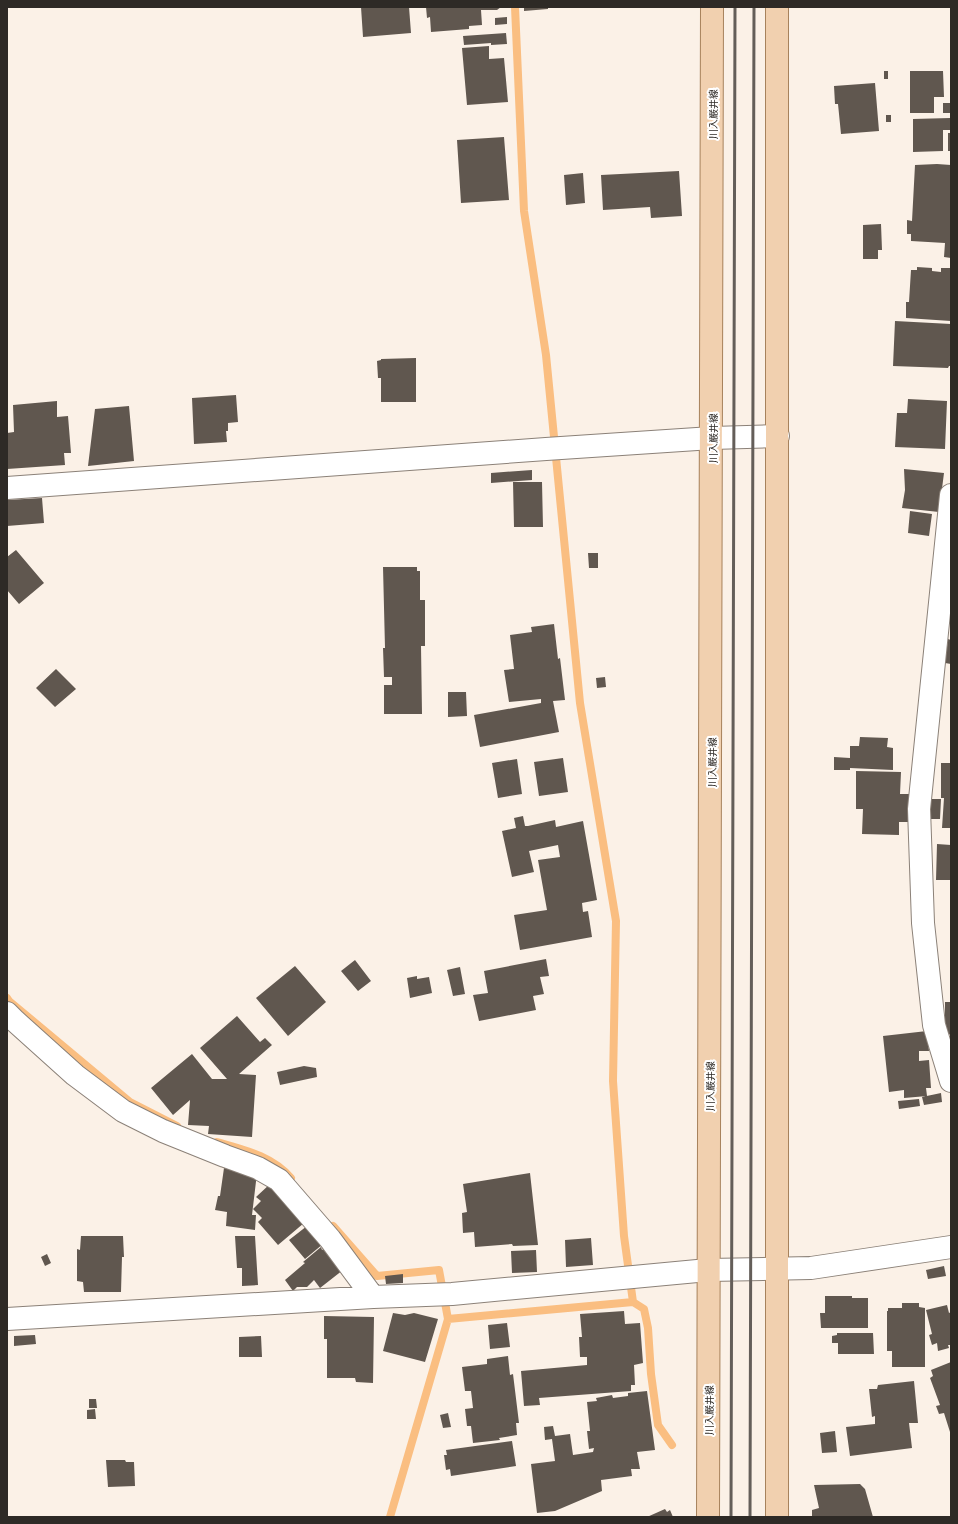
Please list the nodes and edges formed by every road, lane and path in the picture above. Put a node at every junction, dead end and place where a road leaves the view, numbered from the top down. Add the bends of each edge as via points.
1 (712, 7) edge
2 (777, 7) edge
3 (778, 436) junction
4 (712, 438) junction
5 (7, 488) edge
6 (951, 495) edge
7 (7, 1013) edge
8 (951, 1081) edge
9 (951, 1247) edge
10 (777, 1269) junction
11 (708, 1270) junction
12 (373, 1297) junction
13 (7, 1319) edge
14 (708, 1517) edge
15 (777, 1517) edge

1 - 4 main road, 川入巌井線
2 - 3 main road
3 - 4 street
3 - 10 main road
4 - 5 street
4 - 11 main road, 川入巌井線
6 - 8 street via 919,809 923,923 934,1025
7 - 12 street via 75,1075 123,1111 163,1131 258,1168 279,1180 330,1239
9 - 10 street via 811,1268
10 - 11 street
10 - 15 main road
11 - 12 street via 445,1294
11 - 14 main road, 川入巌井線
12 - 13 street

